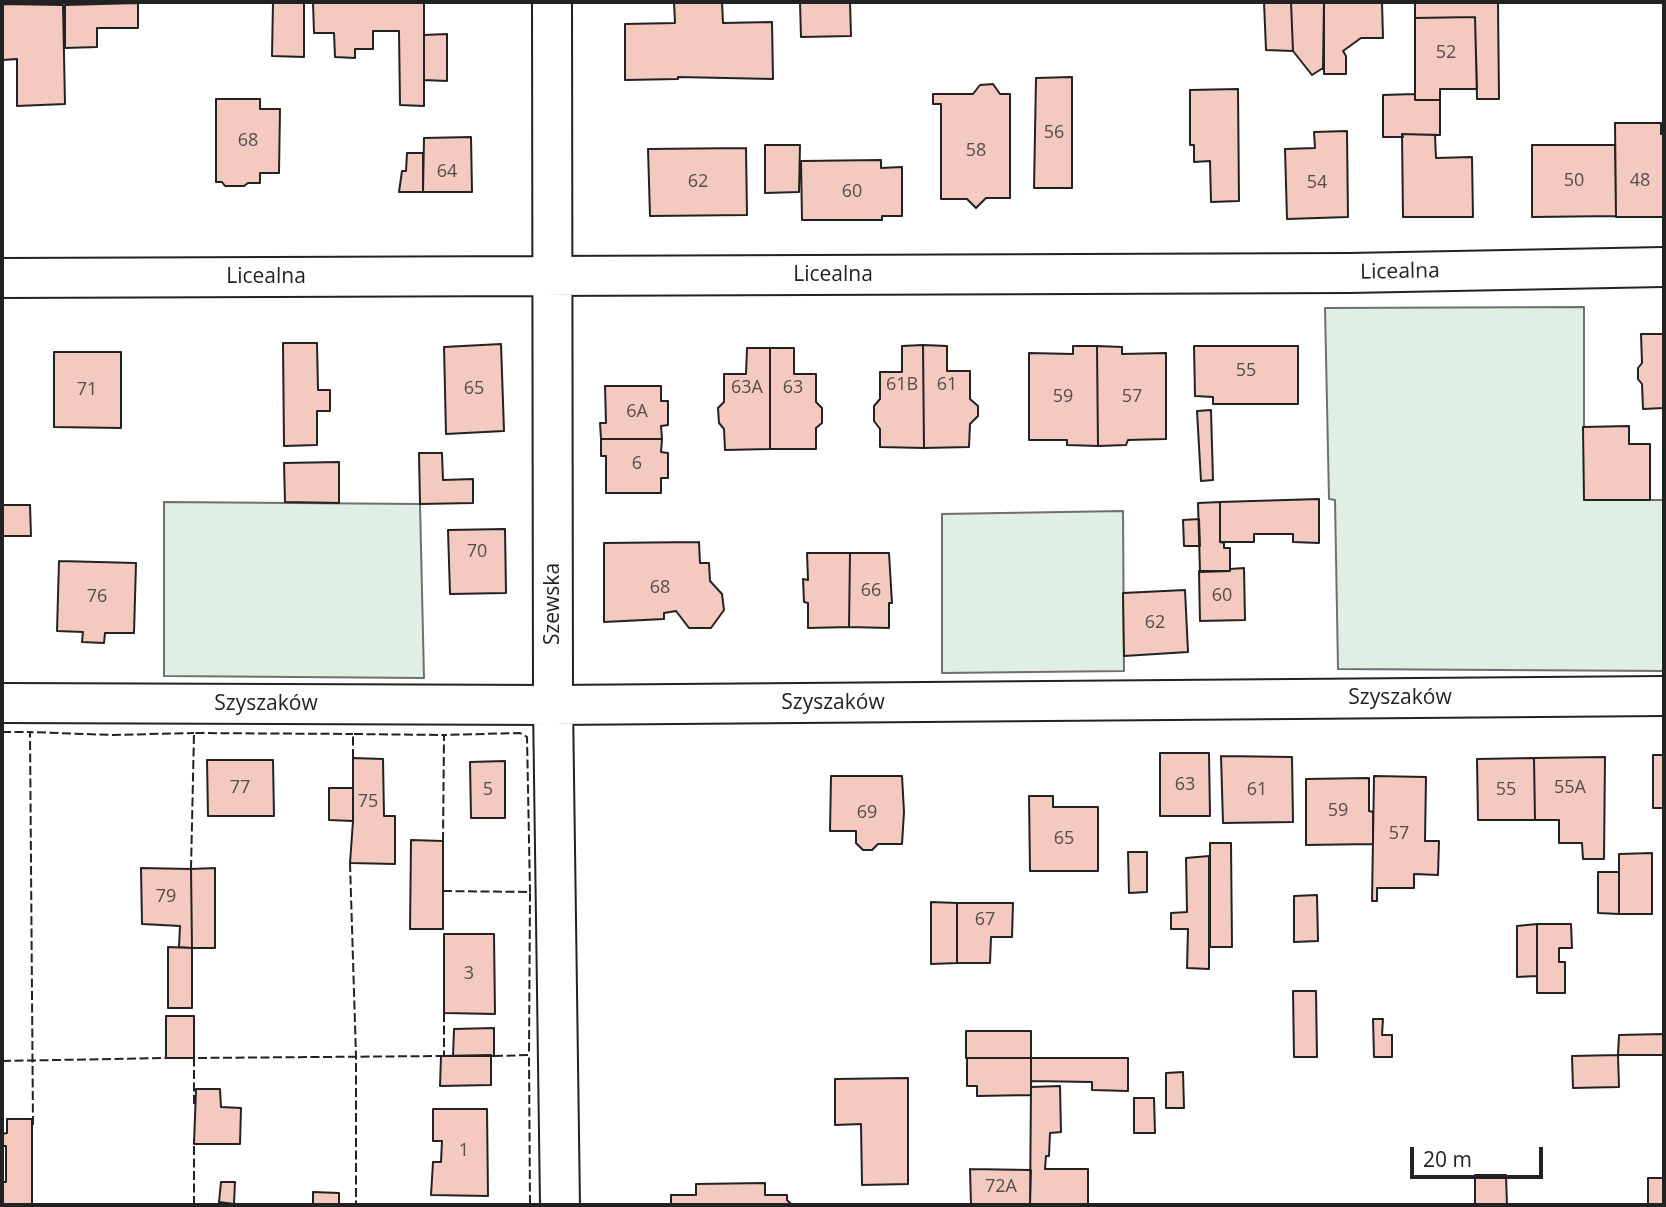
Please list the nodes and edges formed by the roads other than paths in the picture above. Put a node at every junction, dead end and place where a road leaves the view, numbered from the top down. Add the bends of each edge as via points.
1 (552, 2) edge
2 (1664, 267) edge
3 (552, 276) junction
4 (2, 278) edge
5 (1664, 696) edge
6 (2, 703) edge
7 (554, 705) junction
8 (560, 1205) edge

1 - 3 street, Szewska
2 - 3 street, Licealna via 1349,274
3 - 4 street, Licealna
3 - 7 street, Szewska
5 - 7 street, Szyszaków
6 - 7 street, Szyszaków
7 - 8 street, Szewska

